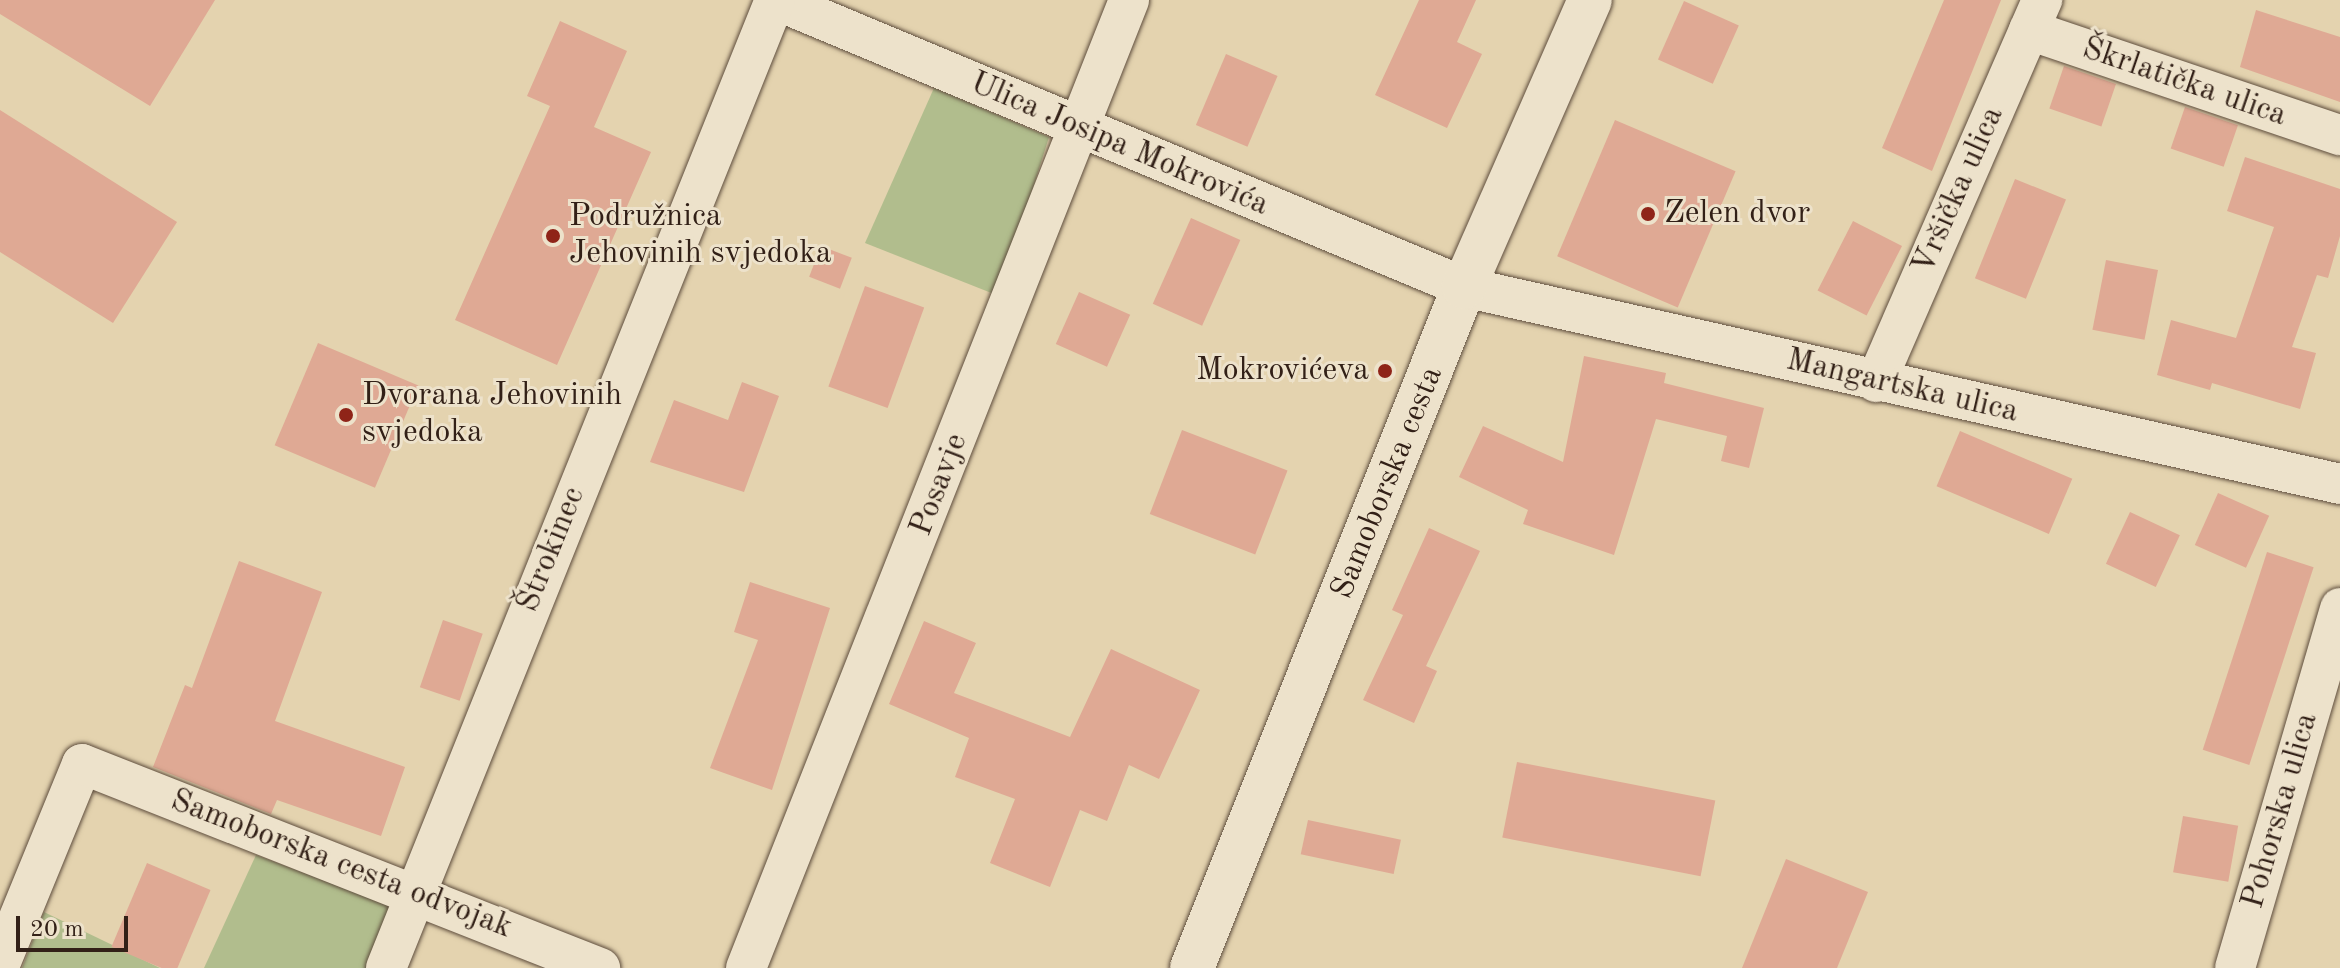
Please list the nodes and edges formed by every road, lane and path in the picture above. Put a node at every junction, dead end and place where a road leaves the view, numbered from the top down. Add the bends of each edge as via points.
1 (776, 0) edge
2 (1129, 0) edge
3 (1590, 0) edge
4 (2036, 15) edge
5 (1074, 128) junction
6 (2340, 135) edge
7 (1464, 287) junction
8 (1876, 382) junction
9 (2340, 484) edge
10 (2340, 608) edge
11 (413, 891) junction
12 (0, 964) edge
13 (386, 968) edge
14 (600, 968) edge
15 (746, 968) edge
16 (1192, 968) edge
17 (2235, 968) edge

1 - 5 street, Ulica Josipa Mokrovića
1 - 11 street, Štrokinec
2 - 5 street, Posavje
3 - 7 street, Samoborska cesta
4 - 6 street, Škrlatička ulica
4 - 8 street, Vršička ulica
5 - 7 street, Ulica Josipa Mokrovića
5 - 15 street, Posavje via 910,564
7 - 8 street, Mangartska ulica
7 - 16 street, Samoborska cesta
8 - 9 street, Mangartska ulica
10 - 17 street, Pohorska ulica
11 - 12 street, Samoborska cesta odvojak via 82,764
11 - 13 street, Štrokinec
11 - 14 street, Samoborska cesta odvojak

